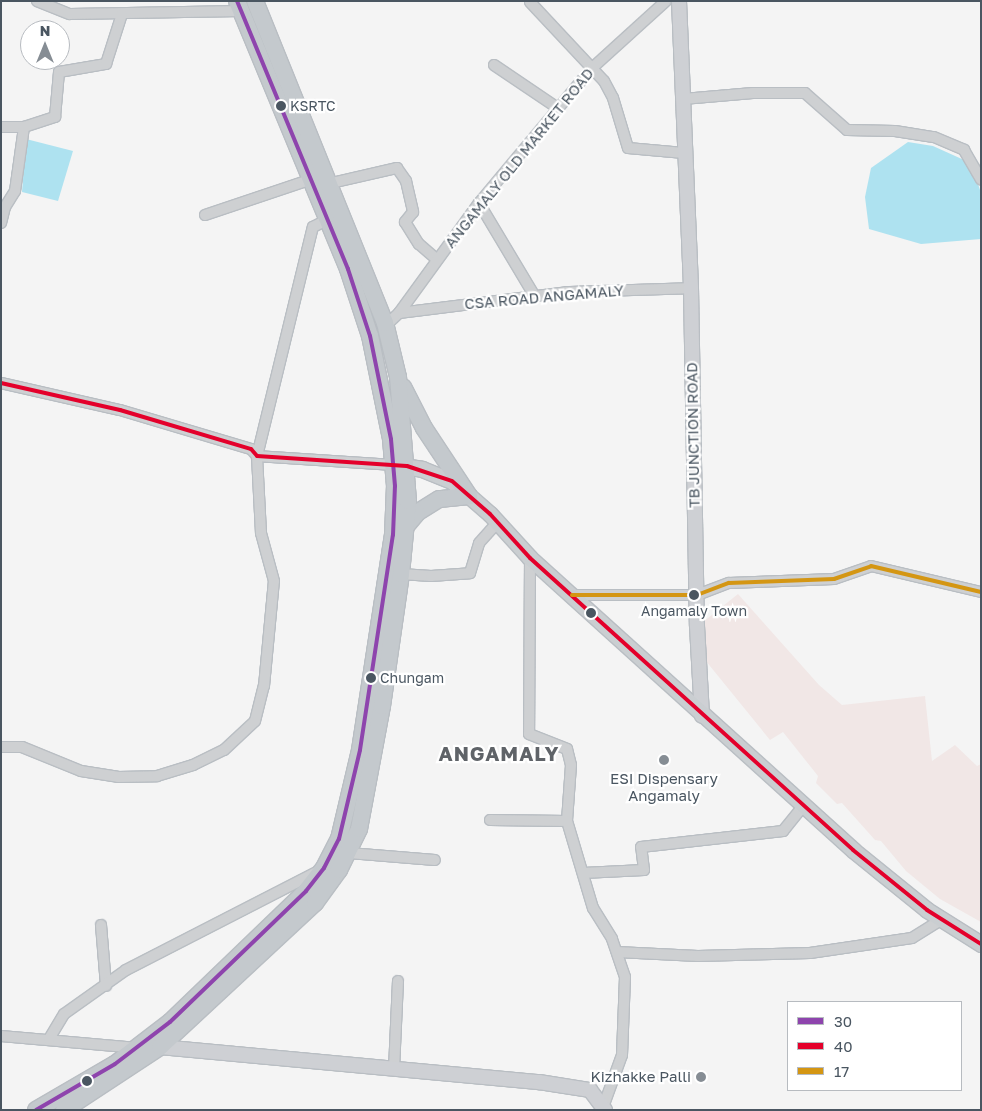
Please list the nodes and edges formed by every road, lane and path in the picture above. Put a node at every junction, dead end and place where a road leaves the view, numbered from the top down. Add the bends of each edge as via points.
1 (37, 1) edge
2 (255, 1) edge
3 (666, 1) edge
4 (678, 1) edge
5 (530, 2) edge
6 (239, 6) edge
7 (122, 14) junction
8 (494, 65) dead end
9 (591, 70) junction
10 (683, 99) junction
11 (559, 109) junction
12 (1, 127) edge
13 (24, 127) junction
14 (684, 153) junction
15 (981, 179) edge
16 (320, 181) junction
17 (479, 203) junction
18 (205, 215) dead end
19 (329, 219) junction
20 (1, 223) edge
21 (436, 260) junction
22 (691, 288) junction
23 (534, 296) junction
24 (399, 313) junction
25 (385, 326) junction
26 (398, 377) junction
27 (1, 383) edge
28 (257, 456) junction
29 (401, 470) junction
30 (469, 496) junction
31 (497, 523) junction
32 (407, 525) junction
33 (530, 558) junction
34 (402, 574) junction
35 (981, 592) edge
36 (697, 594) junction
37 (572, 595) junction
38 (702, 716) junction
39 (1, 746) edge
40 (803, 806) junction
41 (490, 820) dead end
42 (567, 821) junction
43 (349, 853) junction
44 (435, 860) dead end
45 (324, 868) junction
46 (583, 873) junction
47 (941, 920) junction
48 (101, 925) dead end
49 (981, 944) edge
50 (617, 952) junction
51 (398, 981) dead end
52 (106, 986) junction
53 (1, 1036) edge
54 (49, 1039) junction
55 (160, 1047) junction
56 (136, 1048) junction
57 (394, 1069) junction
58 (603, 1108) edge
59 (36, 1110) edge
60 (64, 1110) edge

1 - 7 street via 70,14
2 - 16 highway
3 - 9 street, ANGAMALY OLD MARKET ROAD
4 - 10 main road, TB JUNCTION ROAD
5 - 9 street
6 - 7 street
6 - 16 highway
7 - 13 street via 106,64 59,72 55,117
8 - 11 street
9 - 11 street, ANGAMALY OLD MARKET ROAD
9 - 14 street via 604,81 614,98 628,148
10 - 14 main road, TB JUNCTION ROAD
10 - 15 street via 753,93 805,93 846,130 895,131 934,137 964,150
11 - 17 street, ANGAMALY OLD MARKET ROAD
12 - 13 street
13 - 20 street via 15,191 5,207
14 - 22 main road, TB JUNCTION ROAD
16 - 18 street
16 - 19 highway
16 - 21 street via 397,168 406,181 413,212 405,222 419,244
16 - 25 highway
17 - 21 street, ANGAMALY OLD MARKET ROAD
17 - 23 street
19 - 28 street via 313,227
19 - 29 highway via 370,336
21 - 24 street, ANGAMALY OLD MARKET ROAD
22 - 23 street, CSA ROAD ANGAMALY
22 - 36 main road, TB JUNCTION ROAD
23 - 24 street, CSA ROAD ANGAMALY
24 - 25 street, ANGAMALY OLD MARKET ROAD
25 - 26 highway
26 - 29 highway
26 - 30 highway via 424,428
27 - 28 street via 120,410 251,449
28 - 29 street
28 - 39 street via 258,510 274,581 264,686 255,721 224,750 193,765 157,776 118,777 81,771 22,747
29 - 30 main road via 448,491
29 - 32 highway
29 - 45 highway via 394,535 346,820
30 - 31 main road
30 - 32 highway via 439,499 417,513
31 - 33 main road
31 - 34 street via 479,543 470,573
32 - 34 highway
33 - 37 main road
33 - 42 street via 529,734 567,748 571,765
34 - 43 highway via 362,815
35 - 36 street via 871,566 834,580 730,583
36 - 37 street
36 - 38 main road, TB JUNCTION ROAD
37 - 38 main road
38 - 40 main road
40 - 46 street via 783,831 642,847 644,870
40 - 47 main road
41 - 42 street
42 - 46 street
43 - 44 street
43 - 55 highway via 327,888 297,923
45 - 52 street via 157,953
45 - 56 highway via 268,930 170,1022
46 - 50 street via 593,908
47 - 49 main road
47 - 50 street via 912,938 810,953 698,956
48 - 52 street
50 - 58 street via 625,977 622,1055
51 - 57 street
52 - 54 street via 64,1014
53 - 54 street
54 - 56 street
55 - 56 street
55 - 57 main road
55 - 60 highway
56 - 59 highway via 92,1079
57 - 58 main road via 590,1090

